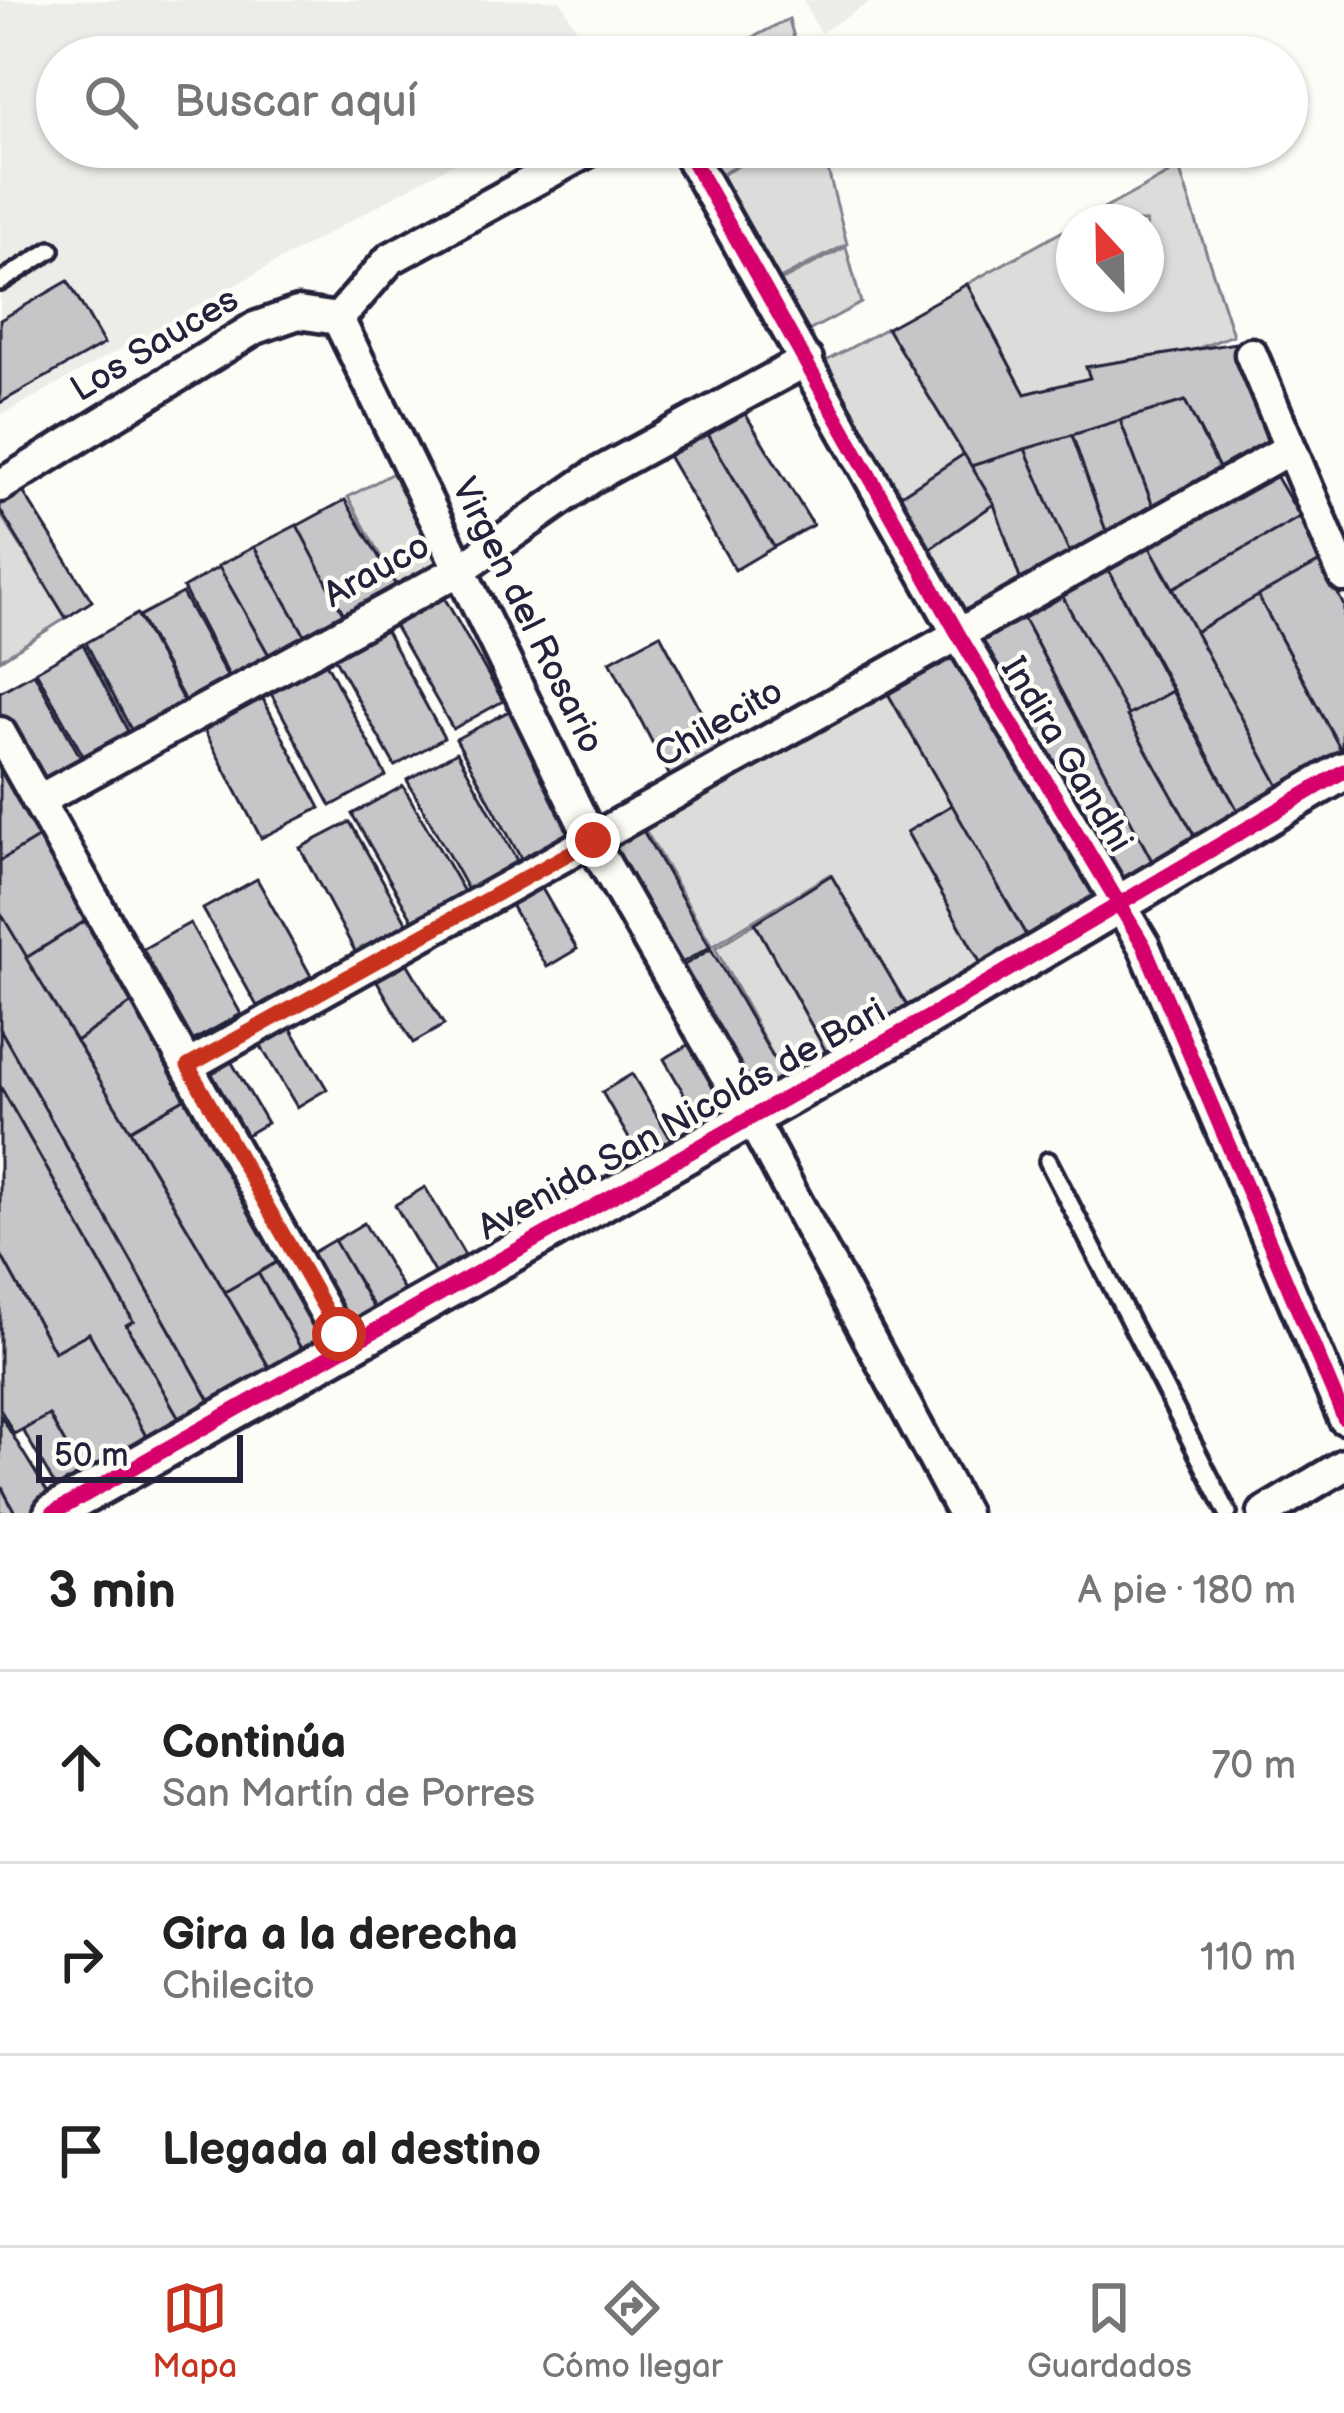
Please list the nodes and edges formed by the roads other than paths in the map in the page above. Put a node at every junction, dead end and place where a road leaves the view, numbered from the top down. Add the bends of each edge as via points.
1 (557, 168) edge
2 (698, 168) edge
3 (51, 250) dead end
4 (0, 282) edge
5 (338, 319) junction
6 (1251, 354) dead end
7 (807, 360) junction
8 (1289, 449) junction
9 (0, 485) edge
10 (461, 569) junction
11 (1344, 576) edge
12 (957, 632) junction
13 (0, 733) edge
14 (1341, 770) edge
15 (38, 801) junction
16 (593, 840) junction
17 (1118, 901) junction
18 (188, 1066) junction
19 (750, 1116) junction
20 (1048, 1161) dead end
21 (343, 1344) junction
22 (1344, 1418) edge
23 (1344, 1465) edge
24 (1267, 1512) edge
25 (53, 1513) edge
26 (963, 1513) edge
27 (1228, 1513) edge

1 - 5 street via 390,259
2 - 7 street, Indira Gandhi
3 - 4 lane
5 - 9 street, Los Sauces via 298,313 255,328
5 - 10 street, Virgen del Rosario
6 - 8 street
7 - 10 street, Arauco via 594,476
7 - 12 street, Indira Gandhi
8 - 11 street
8 - 12 street, Chilecito
10 - 15 street, Arauco
10 - 16 street, Virgen del Rosario
12 - 16 street, Chilecito
12 - 17 street, Indira Gandhi
13 - 15 street
14 - 17 street, Avenida San Nicolás de Bari
15 - 18 street
16 - 18 street, Chilecito
16 - 19 street, Virgen del Rosario
17 - 19 street, Avenida San Nicolás de Bari
17 - 22 street, Indira Gandhi
18 - 21 street
19 - 21 street, Avenida San Nicolás de Bari
19 - 26 street, Virgen del Rosario
20 - 27 lane
21 - 25 street, Avenida San Nicolás de Bari
23 - 24 street

